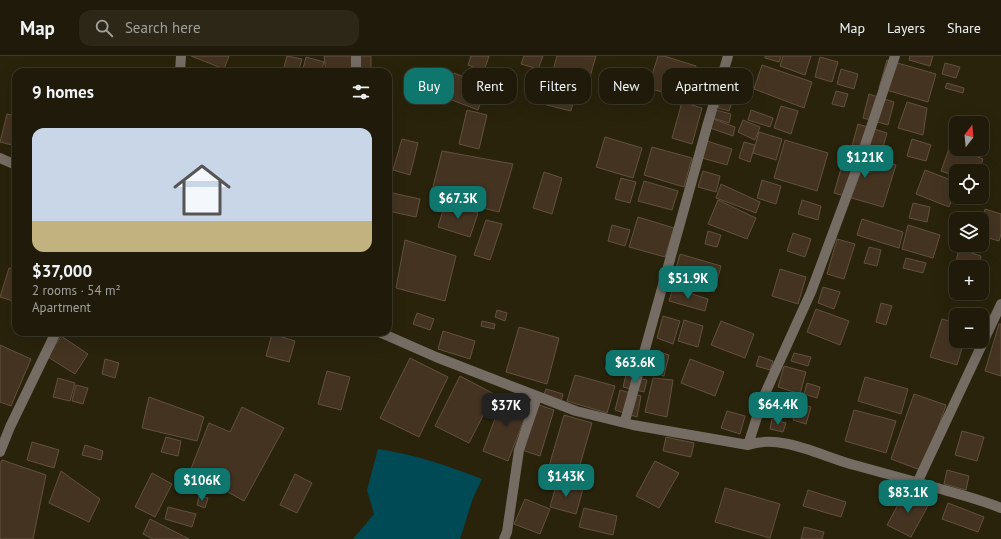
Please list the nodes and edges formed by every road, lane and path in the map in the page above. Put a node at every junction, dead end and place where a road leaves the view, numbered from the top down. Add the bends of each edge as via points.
1 (181, 56) edge
2 (356, 56) edge
3 (728, 56) edge
4 (894, 56) edge
5 (180, 68) edge
6 (356, 68) edge
7 (0, 158) edge
8 (12, 163) edge
9 (1001, 304) edge
10 (54, 336) edge
11 (388, 336) edge
12 (537, 396) junction
13 (625, 421) junction
14 (748, 445) junction
15 (0, 452) edge
16 (918, 481) junction
17 (1001, 508) edge
18 (504, 539) edge

1 - 5 street
2 - 6 street
3 - 13 street
4 - 14 street via 860,160 811,292 763,398
7 - 8 street
9 - 16 street
10 - 15 street
11 - 12 street
12 - 13 street via 576,411
12 - 18 street via 519,450
13 - 14 street via 633,425
14 - 16 street via 760,441 803,447 856,466
16 - 17 street

